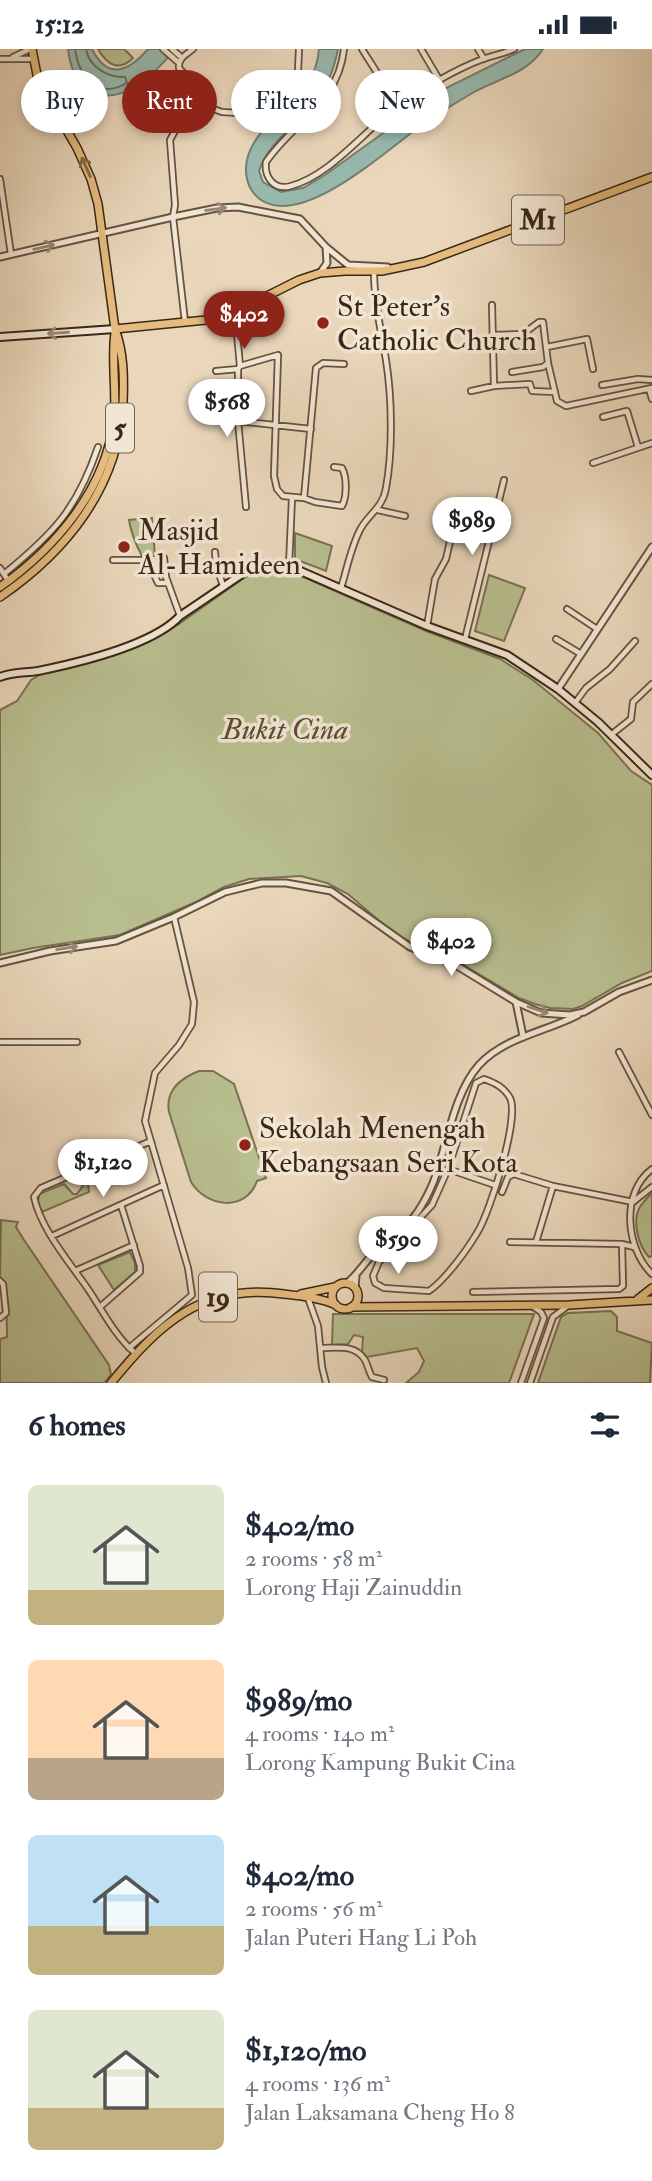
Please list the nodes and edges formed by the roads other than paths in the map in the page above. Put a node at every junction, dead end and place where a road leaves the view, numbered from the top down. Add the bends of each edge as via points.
1 (31, 49) edge
2 (163, 49) edge
3 (172, 49) edge
4 (193, 49) edge
5 (299, 49) edge
6 (344, 49) edge
7 (362, 49) edge
8 (421, 49) edge
9 (478, 49) edge
10 (514, 49) edge
11 (12, 57) junction
12 (0, 59) edge
13 (32, 59) junction
14 (484, 59) junction
15 (180, 60) junction
16 (181, 70) edge
17 (375, 70) edge
18 (433, 70) edge
19 (449, 76) edge
20 (217, 110) edge
21 (174, 133) edge
22 (366, 133) edge
23 (652, 177) edge
24 (0, 179) edge
25 (175, 205) junction
26 (186, 214) junction
27 (173, 217) junction
28 (102, 233) junction
29 (326, 247) junction
30 (11, 254) junction
31 (0, 257) edge
32 (377, 270) junction
33 (320, 273) junction
34 (492, 305) dead end
35 (235, 312) junction
36 (185, 323) junction
37 (115, 329) junction
38 (492, 335) junction
39 (0, 337) edge
40 (547, 347) junction
41 (548, 363) junction
42 (344, 364) dead end
43 (239, 368) junction
44 (593, 369) dead end
45 (215, 371) dead end
46 (512, 372) dead end
47 (652, 380) edge
48 (602, 385) dead end
49 (494, 386) junction
50 (650, 388) edge
51 (471, 391) dead end
52 (555, 392) junction
53 (652, 399) edge
54 (603, 417) dead end
55 (238, 421) junction
56 (275, 425) junction
57 (311, 429) junction
58 (652, 443) edge
59 (98, 447) dead end
60 (638, 447) junction
61 (593, 463) dead end
62 (334, 467) dead end
63 (504, 480) dead end
64 (292, 498) junction
65 (304, 498) junction
66 (459, 501) dead end
67 (246, 507) dead end
68 (378, 510) junction
69 (405, 516) dead end
70 (652, 547) edge
71 (215, 552) dead end
72 (164, 558) dead end
73 (113, 560) dead end
74 (289, 566) junction
75 (0, 568) edge
76 (9, 581) junction
77 (168, 583) junction
78 (223, 586) junction
79 (0, 587) edge
80 (341, 589) junction
81 (0, 597) edge
82 (567, 609) dead end
83 (180, 617) junction
84 (427, 626) junction
85 (597, 629) junction
86 (465, 639) junction
87 (556, 639) dead end
88 (635, 641) dead end
89 (581, 654) junction
90 (0, 677) edge
91 (652, 684) edge
92 (558, 689) junction
93 (575, 703) junction
94 (612, 734) junction
95 (652, 775) edge
96 (174, 917) junction
97 (0, 963) edge
98 (650, 982) edge
99 (516, 1002) junction
100 (584, 1012) junction
101 (523, 1036) junction
102 (0, 1042) edge
103 (77, 1042) dead end
104 (619, 1052) dead end
105 (652, 1115) edge
106 (151, 1141) junction
107 (440, 1161) junction
108 (448, 1169) junction
109 (652, 1169) edge
110 (437, 1171) junction
111 (164, 1185) junction
112 (495, 1185) junction
113 (553, 1186) junction
114 (652, 1187) edge
115 (502, 1192) dead end
116 (633, 1202) junction
117 (121, 1205) junction
118 (52, 1236) junction
119 (510, 1242) dead end
120 (536, 1242) junction
121 (622, 1244) junction
122 (134, 1245) junction
123 (634, 1247) junction
124 (75, 1271) junction
125 (652, 1274) edge
126 (0, 1281) edge
127 (335, 1287) junction
128 (353, 1288) junction
129 (652, 1288) edge
130 (473, 1292) dead end
131 (293, 1295) junction
132 (308, 1298) junction
133 (637, 1300) junction
134 (652, 1300) edge
135 (336, 1305) junction
136 (374, 1305) junction
137 (531, 1305) junction
138 (569, 1305) junction
139 (100, 1307) junction
140 (351, 1307) junction
141 (0, 1318) edge
142 (321, 1348) junction
143 (132, 1351) junction
144 (384, 1380) dead end
145 (111, 1383) edge
146 (326, 1383) edge
147 (521, 1383) edge
148 (530, 1383) edge

1 - 11 street
1 - 13 main road, 5
2 - 15 street
3 - 15 street
4 - 15 street
5 - 20 street via 298,71 258,114
6 - 22 street via 337,80 266,162 265,172 277,186 289,187 308,179
7 - 17 street
8 - 18 street
9 - 14 street
10 - 14 street
11 - 12 street
11 - 13 street
28 -> 13 main road, 5 via 92,179 38,80
14 - 19 street
15 - 16 street
21 - 25 street
23 - 32 main road, M1 via 428,261
24 - 30 street
25 - 26 street
25 - 27 street
26 - 27 street
26 -> 29 street via 238,207 290,217 305,223
27 - 28 street
27 - 36 street
30 -> 28 street
28 - 37 main road, 5
29 - 32 street via 348,265
29 - 33 street via 327,263
30 - 31 street
32 - 33 main road
32 - 68 street via 376,303 390,426 386,488
33 - 35 main road
34 - 38 street
35 - 36 main road
35 - 43 street
36 - 37 main road
37 -> 39 main road
37 - 76 main road, 5 via 124,382 122,422 107,475 73,532 29,577
38 - 40 street via 523,334 543,322
38 - 49 street
40 - 41 street
40 - 44 street via 587,339
41 - 46 street
41 - 52 street
42 - 57 street via 323,363 316,368
43 - 45 street
43 - 55 street
43 - 56 street via 278,355
47 - 48 street
49 - 51 street
49 - 52 street via 530,384 531,391
50 - 52 street via 566,405 559,403
50 - 53 street
54 - 60 street via 627,411
55 - 56 street
55 - 67 street
56 - 57 street
56 - 64 street via 277,489
57 - 65 street
58 - 60 street
59 - 76 street via 67,514
60 - 61 street
62 - 65 street via 344,471 344,505
63 - 86 street
64 - 65 street
64 - 74 street
66 - 84 street via 458,525 435,579
68 - 69 street
68 - 80 street via 358,535
70 - 85 street
71 - 78 street
72 - 77 street
73 - 77 street via 147,560 158,583
74 - 78 main road via 248,570
74 - 80 main road
75 - 76 street
76 - 79 main road, 5
76 - 81 main road, 5
77 - 83 street
78 - 83 main road
80 - 84 main road
82 - 85 street
83 - 90 main road via 148,638 108,652
84 - 86 main road
85 - 89 street
86 - 92 main road via 507,655
87 - 89 street
88 - 93 street
89 - 92 street
91 - 94 street via 633,702 631,719
92 - 93 main road
93 - 94 main road
94 - 95 main road
97 -> 96 street via 117,941
96 - 99 street via 241,887 309,885 342,897 398,939 454,964
96 - 106 street via 195,1013 180,1045 155,1073 146,1113
98 - 100 street via 619,992
99 -> 100 street via 541,1013
99 - 101 street
100 - 101 street
101 - 107 street via 495,1051 471,1076
102 - 103 street
104 - 105 street
106 - 111 street
106 - 118 street via 41,1188 34,1198
107 - 108 street
107 - 110 street
108 - 110 street
108 - 112 street
108 - 112 street via 476,1083 491,1081 502,1087 512,1106 508,1144
108 - 112 street via 432,1205 379,1262 375,1283 424,1293 432,1289 476,1235
109 - 116 street via 639,1183
110 - 128 street via 424,1204 372,1255
111 - 117 street
111 - 143 street via 192,1295
113 - 115 street via 514,1174
113 - 116 street
113 - 120 street
114 - 116 street
116 - 123 street
117 - 118 street
117 - 122 street
118 - 124 street
119 - 120 street
120 - 121 street
121 - 123 street
121 - 130 street via 623,1286 619,1289
122 - 124 street
122 - 139 street via 139,1275
123 - 125 street
124 - 139 street
126 - 141 street via 6,1313
127 - 128 main road
127 - 131 main road
127 - 135 main road
128 - 136 main road
128 - 140 main road via 357,1300
129 - 133 main road
131 - 132 main road, 19
131 - 143 main road, 19 via 255,1292 209,1299
132 - 135 main road, 19
132 - 142 street
133 - 134 main road
133 - 138 main road
135 - 140 main road
136 - 137 main road
136 - 140 main road
137 - 138 main road
137 - 147 street via 544,1318
138 - 148 street via 553,1317
139 - 143 street
142 - 144 street via 353,1349 364,1358 372,1377
142 - 146 street
143 - 145 main road, 19

